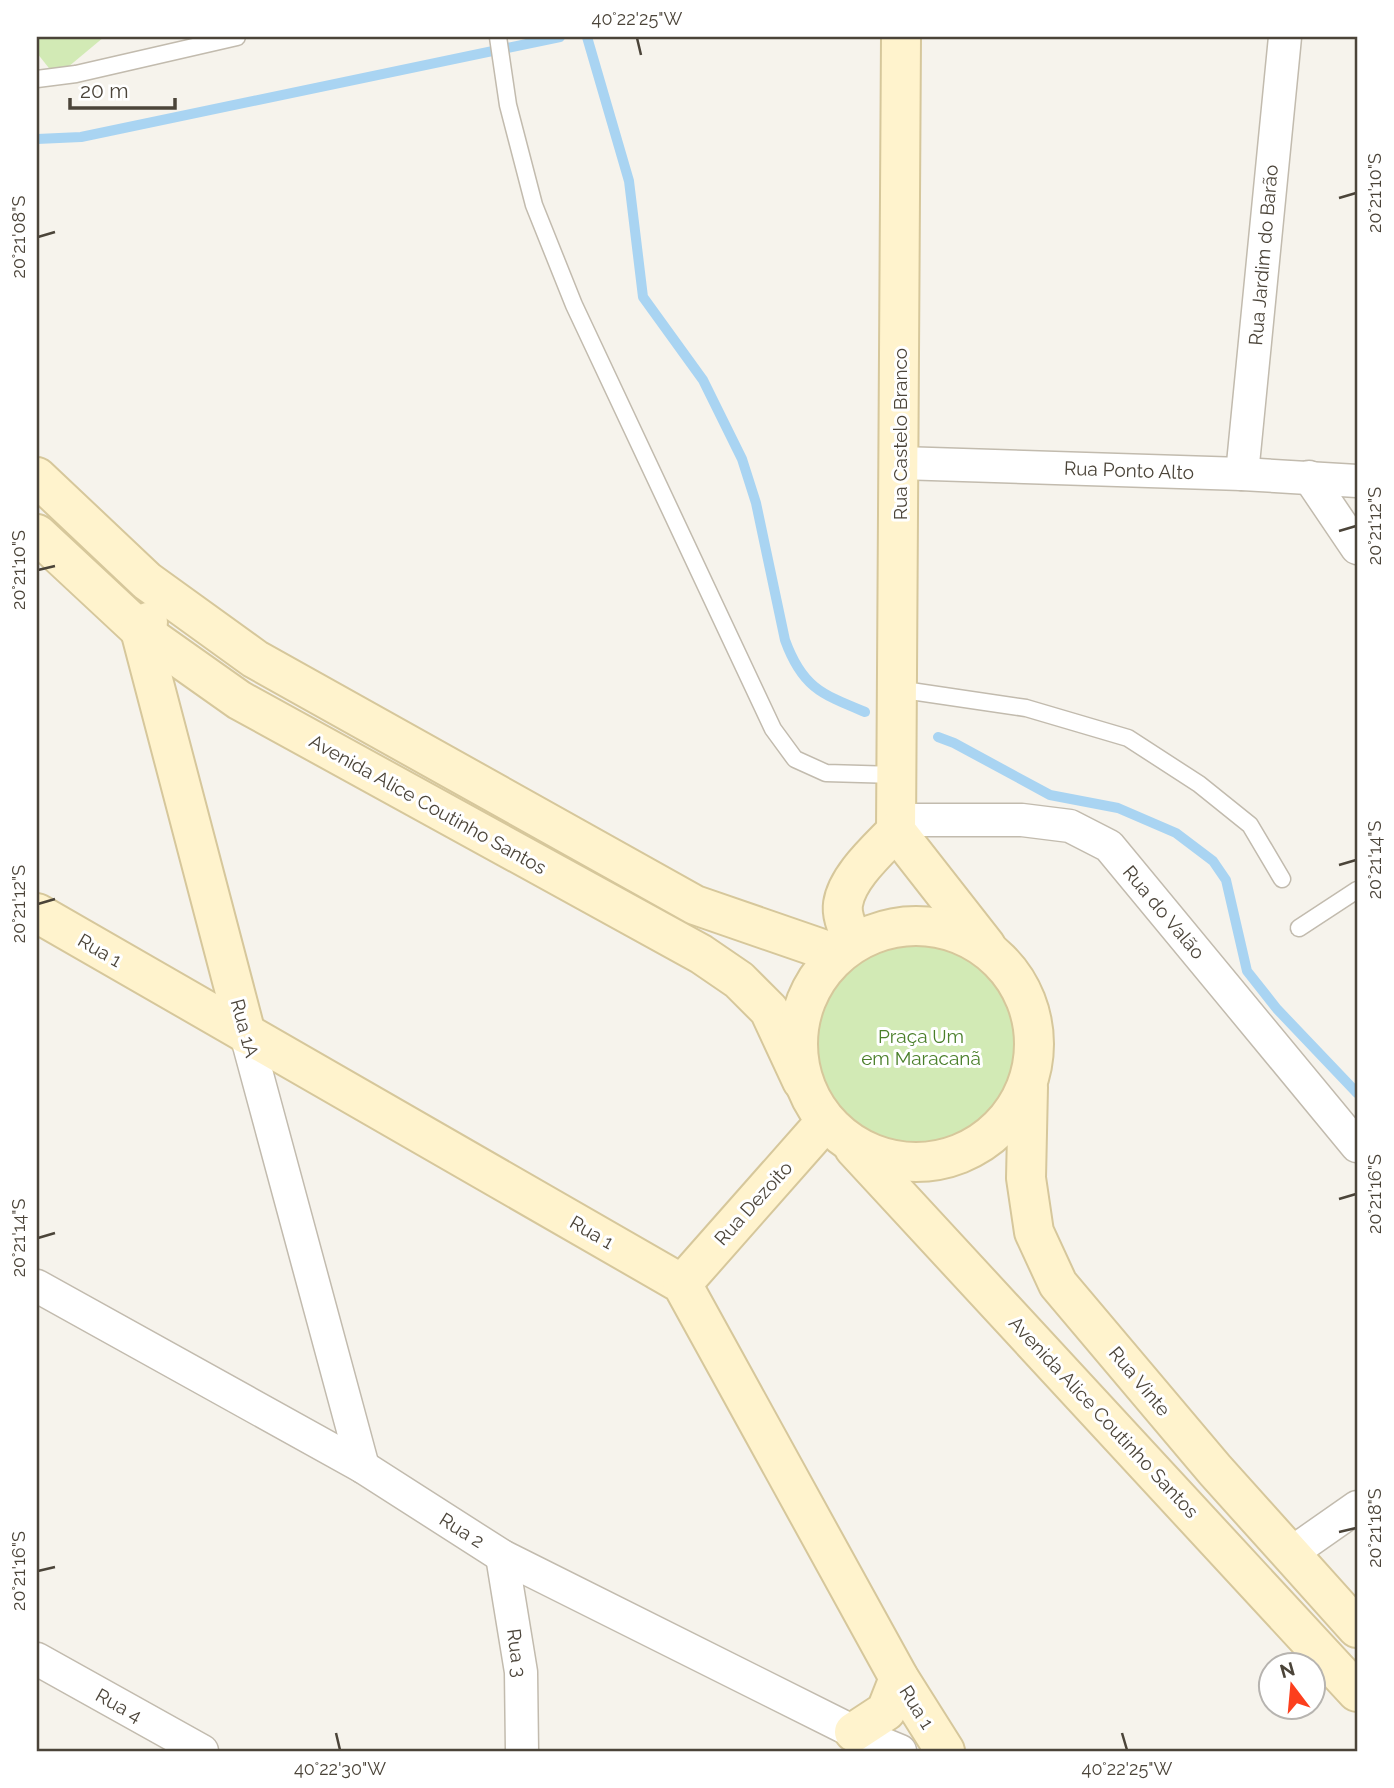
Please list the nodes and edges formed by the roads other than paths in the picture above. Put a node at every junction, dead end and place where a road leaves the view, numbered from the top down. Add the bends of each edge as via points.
1 (237, 37) edge
2 (498, 37) edge
3 (901, 37) edge
4 (1285, 37) edge
5 (37, 79) edge
6 (900, 463) junction
7 (1242, 474) junction
8 (37, 477) edge
9 (1308, 477) junction
10 (1357, 481) edge
11 (37, 534) edge
12 (1357, 548) edge
13 (170, 599) junction
14 (140, 630) junction
15 (897, 689) junction
16 (896, 775) junction
17 (896, 825) junction
18 (1282, 879) dead end
19 (1357, 890) edge
20 (846, 894) junction
21 (37, 914) edge
22 (1299, 928) dead end
23 (783, 937) junction
24 (986, 946) junction
25 (845, 948) junction
26 (246, 1034) junction
27 (802, 1081) junction
28 (1028, 1087) junction
29 (837, 1133) junction
30 (1357, 1146) edge
31 (681, 1283) junction
32 (37, 1286) edge
33 (363, 1467) junction
34 (1357, 1507) edge
35 (1290, 1554) junction
36 (502, 1556) junction
37 (1357, 1628) edge
38 (37, 1659) edge
39 (899, 1678) junction
40 (1357, 1692) edge
41 (855, 1732) junction
42 (202, 1751) edge
43 (522, 1751) edge
44 (900, 1751) edge
45 (945, 1751) edge

1 - 5 lane via 76,75
2 - 16 lane via 508,105 534,205 585,329 773,729 795,759 826,773
3 - 6 main road, Rua Castelo Branco
4 - 7 street, Rua Jardim do Barão
6 - 7 street, Rua Ponto Alto
6 - 15 main road, Rua Castelo Branco
7 - 9 street, Rua Ponto Alto
8 - 13 main road
9 - 10 street, Rua Ponto Alto
9 - 12 street
11 - 14 main road, Avenida Alice Coutinho Santos
13 - 14 main road
13 - 23 main road via 255,659 695,905
14 - 26 main road, Rua 1A
14 - 27 main road, Avenida Alice Coutinho Santos via 239,700 711,960 740,980 769,1010
15 - 16 main road, Rua Castelo Branco
15 - 18 lane via 1026,708 1128,737 1250,825
16 - 17 main road, Rua Castelo Branco
17 - 20 main road
17 - 24 main road
17 - 30 street, Rua do Valão via 1022,820 1070,826 1109,846
19 - 22 lane
20 - 23 main road via 810,928
20 - 25 main road
21 - 26 main road, Rua 1
23 - 25 main road
24 - 25 main road via 944,927 897,926
24 - 28 main road via 1021,985 1033,1023 1036,1035
25 - 27 main road via 809,990 797,1035
26 - 31 main road, Rua 1
26 - 33 street, Rua 1A
27 - 29 main road
28 - 29 main road via 1006,1123 972,1150 932,1163 889,1160
28 - 35 main road, Rua Vinte via 1028,1191 1034,1232 1058,1284
29 - 31 main road, Rua Dezoito
29 - 40 main road, Avenida Alice Coutinho Santos
31 - 39 main road, Rua 1
32 - 33 street, Rua 2
33 - 36 street, Rua 2
34 - 35 street
35 - 37 main road, Rua Vinte
36 - 41 street, Rua 2
36 - 43 street, Rua 3 via 521,1672
38 - 42 street, Rua 4
39 - 41 main road via 886,1711
39 - 45 main road, Rua 1
41 - 44 street, Rua 2

